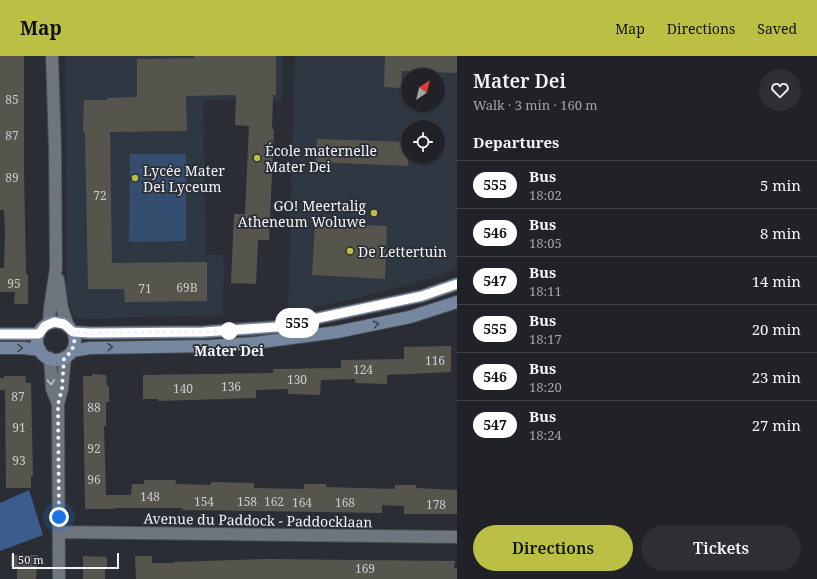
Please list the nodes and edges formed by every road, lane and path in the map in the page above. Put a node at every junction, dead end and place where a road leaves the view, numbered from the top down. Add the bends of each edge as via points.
1 (52, 56) edge
2 (56, 268) junction
3 (457, 284) edge
4 (457, 302) edge
5 (49, 323) junction
6 (70, 329) junction
7 (0, 334) edge
8 (39, 334) junction
9 (0, 348) edge
10 (40, 350) junction
11 (68, 354) junction
12 (50, 358) junction
13 (58, 404) junction
14 (59, 532) junction
15 (457, 537) edge
16 (59, 579) edge

1 - 2 street
2 - 5 street
2 - 6 street via 62,308
3 - 6 street via 415,298 276,327 203,332 90,333
11 -> 4 street via 90,348 254,343 337,332 410,317
5 - 6 street via 59,322
5 - 8 street
6 - 11 street via 75,338
7 - 8 street
8 - 10 street
9 -> 10 street
10 - 12 street
11 - 12 street via 55,359
11 - 13 street
12 -> 13 street via 52,389
13 - 14 street
14 - 15 street, Avenue du Paddock - Paddocklaan
14 - 16 street

